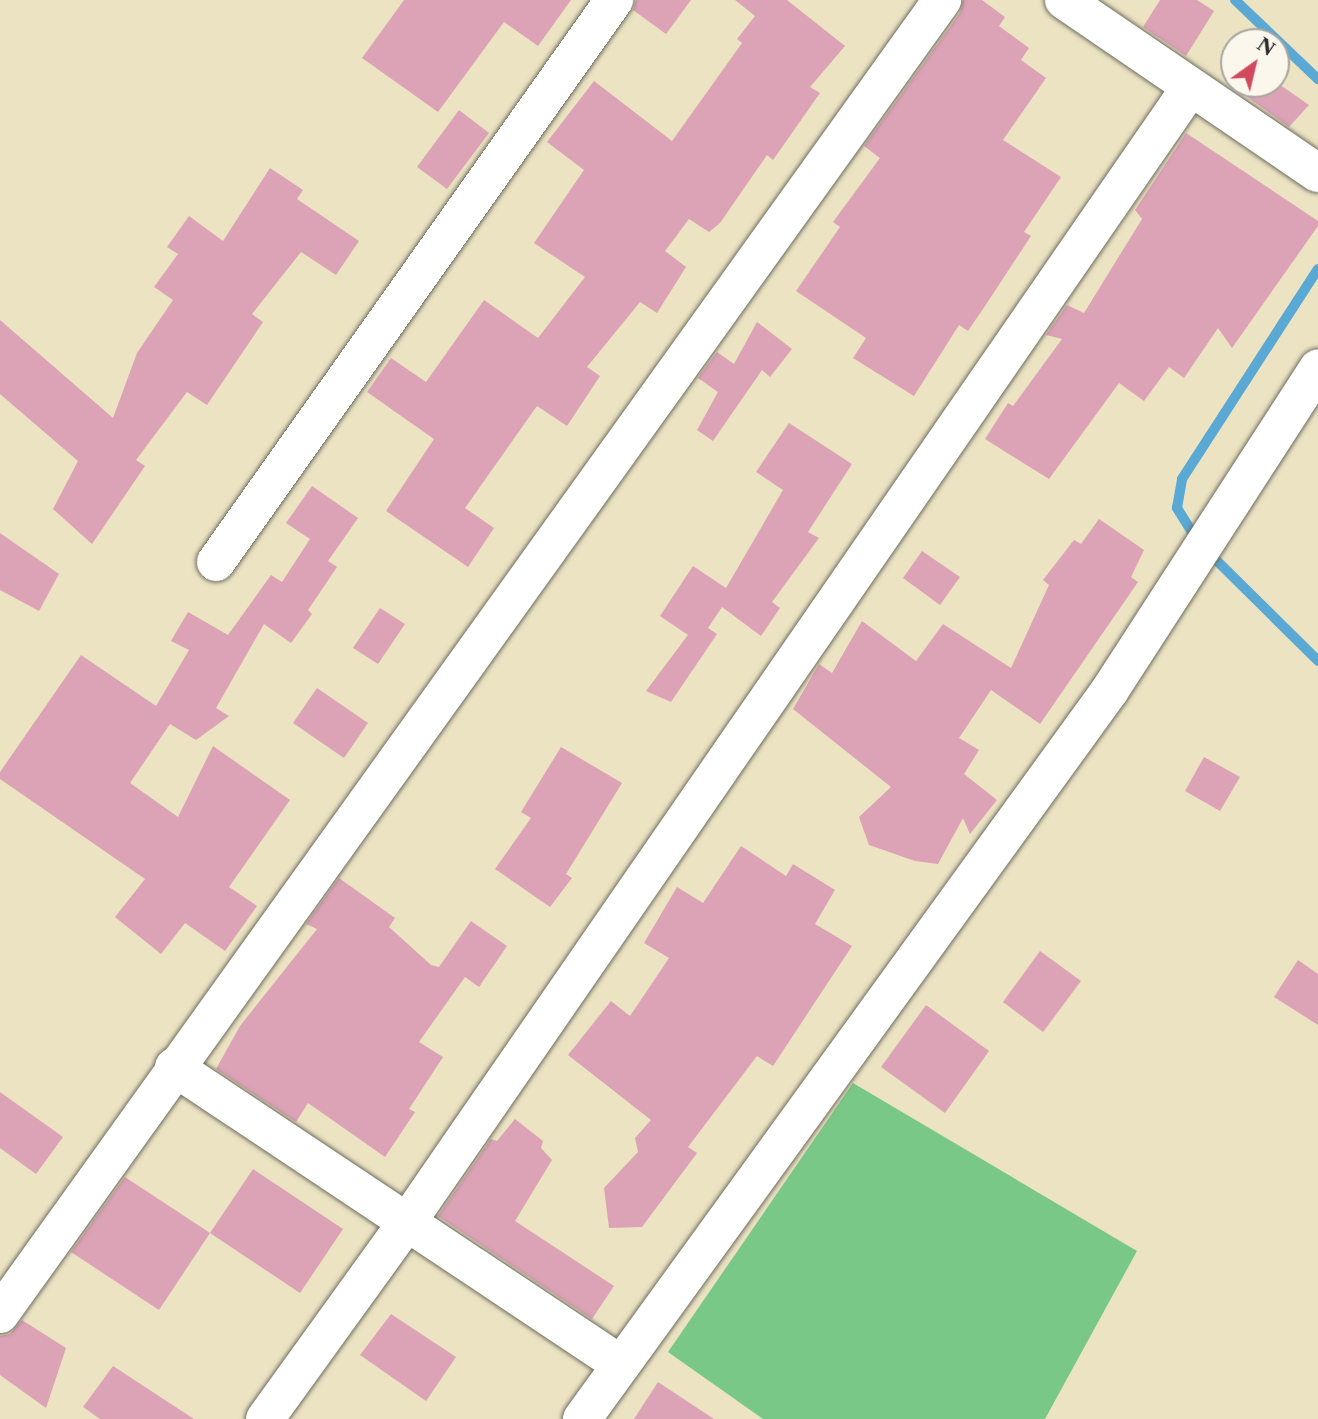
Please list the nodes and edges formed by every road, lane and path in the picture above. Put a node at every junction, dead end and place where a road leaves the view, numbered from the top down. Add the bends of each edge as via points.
1 (614, 0) edge
2 (942, 0) edge
3 (1064, 0) edge
4 (1190, 88) junction
5 (1318, 173) edge
6 (1318, 368) edge
7 (216, 562) dead end
8 (174, 1067) junction
9 (408, 1221) junction
10 (0, 1314) edge
11 (620, 1364) junction
12 (265, 1419) edge
13 (582, 1419) edge

1 - 7 street
2 - 8 street
3 - 4 street
4 - 5 street
4 - 9 street
6 - 11 street via 1094,712
8 - 9 street
8 - 10 street
9 - 11 street
9 - 12 street
11 - 13 street

